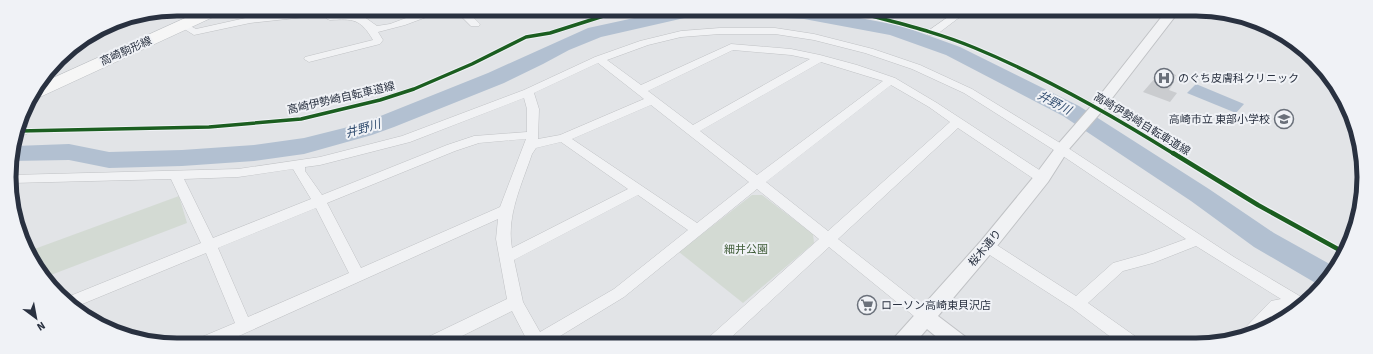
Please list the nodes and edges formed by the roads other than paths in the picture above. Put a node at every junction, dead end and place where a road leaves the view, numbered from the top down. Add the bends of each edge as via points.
1 (185, 16) edge
2 (203, 16) edge
3 (284, 16) edge
4 (330, 16) edge
5 (422, 16) edge
6 (466, 16) edge
7 (956, 16) edge
8 (1170, 16) edge
9 (475, 24) dead end
10 (183, 25) junction
11 (371, 28) junction
12 (737, 31) junction
13 (932, 33) dead end
14 (731, 47) junction
15 (869, 51) junction
16 (820, 58) junction
17 (309, 59) dead end
18 (599, 59) junction
19 (854, 67) junction
20 (51, 76) edge
21 (891, 80) junction
22 (42, 89) edge
23 (640, 90) junction
24 (528, 92) junction
25 (652, 100) junction
26 (957, 122) junction
27 (693, 130) junction
28 (563, 138) junction
29 (532, 140) junction
30 (1062, 148) junction
31 (299, 164) junction
32 (176, 176) junction
33 (1042, 178) junction
34 (16, 179) edge
35 (756, 183) junction
36 (637, 190) junction
37 (319, 201) junction
38 (506, 210) junction
39 (698, 230) junction
40 (828, 239) junction
41 (1198, 240) junction
42 (210, 246) junction
43 (987, 246) junction
44 (507, 258) junction
45 (357, 275) junction
46 (74, 300) edge
47 (1298, 301) edge
48 (515, 302) junction
49 (1077, 304) junction
50 (1290, 308) edge
51 (926, 317) junction
52 (244, 325) junction
53 (1257, 326) edge
54 (216, 338) edge
55 (442, 338) edge
56 (534, 338) edge
57 (545, 338) edge
58 (720, 338) edge
59 (907, 338) edge
60 (952, 338) edge
61 (1125, 338) edge

1 - 20 main road, 高崎駒形線
2 - 10 main road, 高崎駒形線
3 - 10 street via 250,20 194,32
4 - 11 street via 356,17
5 - 11 street via 399,24
6 - 9 street
7 - 13 street
8 - 30 street, 桜木通り via 1096,110
10 - 22 main road, 高崎駒形線
11 - 17 street via 378,40 376,42
12 - 14 street
12 - 15 street via 775,31 814,37
12 - 18 street via 702,32 660,39
14 - 16 street via 791,52
14 - 23 street
15 - 19 street
15 - 30 street via 916,67 968,91
16 - 19 street
16 - 27 street
18 - 23 street
18 - 24 street
19 - 21 street
21 - 26 street
21 - 35 street
23 - 25 street
24 - 29 street via 533,110
24 - 31 street via 406,139
25 - 27 street
25 - 28 street
26 - 33 street
26 - 40 street
27 - 35 street
28 - 29 street
28 - 36 street
29 - 37 street via 478,139
29 - 38 street
30 - 33 street, 桜木通り
30 - 41 street
31 - 32 street via 238,173
31 - 37 street via 299,171
32 - 34 street
32 - 42 street
33 - 43 street, 桜木通り
35 - 39 street
35 - 40 street
36 - 39 street
36 - 44 street
37 - 42 street
37 - 45 street
38 - 44 street via 503,239
38 - 45 street
39 - 57 street via 619,293
40 - 51 street
40 - 58 street
41 - 47 street
41 - 49 street via 1148,259 1118,267
42 - 46 street
42 - 52 street
43 - 49 street
43 - 51 street, 桜木通り
44 - 48 street
45 - 52 street
48 - 55 street
48 - 56 street
49 - 61 street
50 - 53 street via 1276,305
51 - 59 street, 桜木通り
51 - 60 street
52 - 54 street

